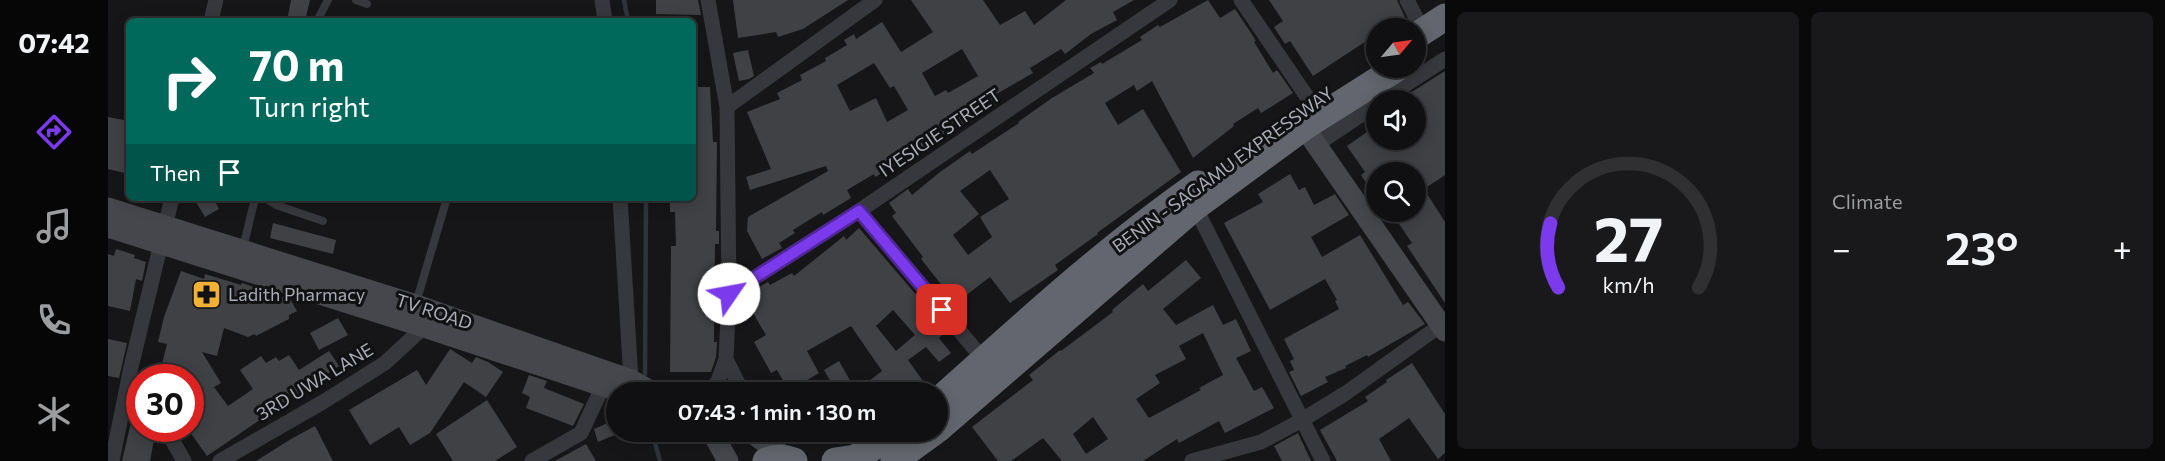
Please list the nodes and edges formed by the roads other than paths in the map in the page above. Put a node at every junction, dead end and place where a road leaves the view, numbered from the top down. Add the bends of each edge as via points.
1 (216, 0) edge
2 (328, 0) edge
3 (356, 0) edge
4 (602, 0) edge
5 (708, 0) edge
6 (875, 0) edge
7 (1170, 0) edge
8 (1241, 0) edge
9 (1407, 0) edge
10 (367, 4) dead end
11 (212, 18) edge
12 (319, 18) edge
13 (605, 18) edge
14 (1429, 35) edge
15 (1445, 59) edge
16 (1366, 72) edge
17 (1382, 78) edge
18 (1397, 90) edge
19 (728, 107) junction
20 (1366, 108) edge
21 (1311, 125) junction
22 (171, 201) edge
23 (254, 201) edge
24 (270, 201) edge
25 (446, 201) edge
26 (620, 201) edge
27 (1195, 207) junction
28 (108, 208) edge
29 (859, 211) junction
30 (323, 221) dead end
31 (108, 227) edge
32 (163, 236) junction
33 (242, 250) junction
34 (729, 294) junction
35 (416, 305) junction
36 (1444, 326) edge
37 (424, 327) junction
38 (726, 359) junction
39 (984, 360) junction
40 (132, 364) edge
41 (617, 382) edge
42 (627, 382) edge
43 (717, 382) edge
44 (738, 382) edge
45 (603, 386) joint
46 (126, 392) edge
47 (948, 392) edge
48 (948, 420) edge
49 (1302, 420) junction
50 (173, 442) edge
51 (718, 442) edge
52 (882, 442) edge
53 (920, 442) edge
54 (925, 442) edge
55 (1233, 455) edge
56 (112, 461) edge
57 (184, 461) edge
58 (220, 461) edge
59 (532, 461) edge
60 (728, 461) edge
61 (835, 461) edge
62 (894, 461) edge
63 (907, 461) edge
64 (1192, 461) edge
65 (1323, 461) edge

1 - 11 street
2 - 12 lane
3 - 10 lane
4 - 13 street
5 - 19 street
6 - 19 street
7 - 29 street, IYESIGIE STREET
8 - 21 street
9 - 14 street
15 - 18 street
16 - 21 highway, BENIN - SAGAMU EXPRESSWAY
17 - 21 highway
19 - 34 street
20 - 21 street
21 - 27 highway
21 - 36 street
21 - 39 highway, BENIN - SAGAMU EXPRESSWAY via 1168,204 1071,282
22 - 32 street
23 - 33 lane
24 - 30 lane
25 - 35 lane
26 - 42 street
27 - 48 highway
27 - 49 street
28 - 32 street, TV ROAD
29 - 34 street, IYESIGIE STREET
29 - 39 street
31 - 32 street, TV ROAD
32 - 33 street, TV ROAD
32 - 37 street, TV ROAD
32 - 40 street
33 - 35 street, TV ROAD
34 - 38 street
35 - 41 street, TV ROAD
36 - 49 street
37 - 45 street, TV ROAD
37 - 58 street, 3RD UWA LANE via 385,363
38 - 43 street
38 - 44 street
39 - 47 highway, BENIN - SAGAMU EXPRESSWAY
45 - 59 street via 581,433
46 - 56 street
49 - 55 street
49 - 65 street
50 - 57 street
51 - 60 street
52 - 61 highway via 855,458
53 - 62 highway
54 - 63 highway
55 - 64 street

